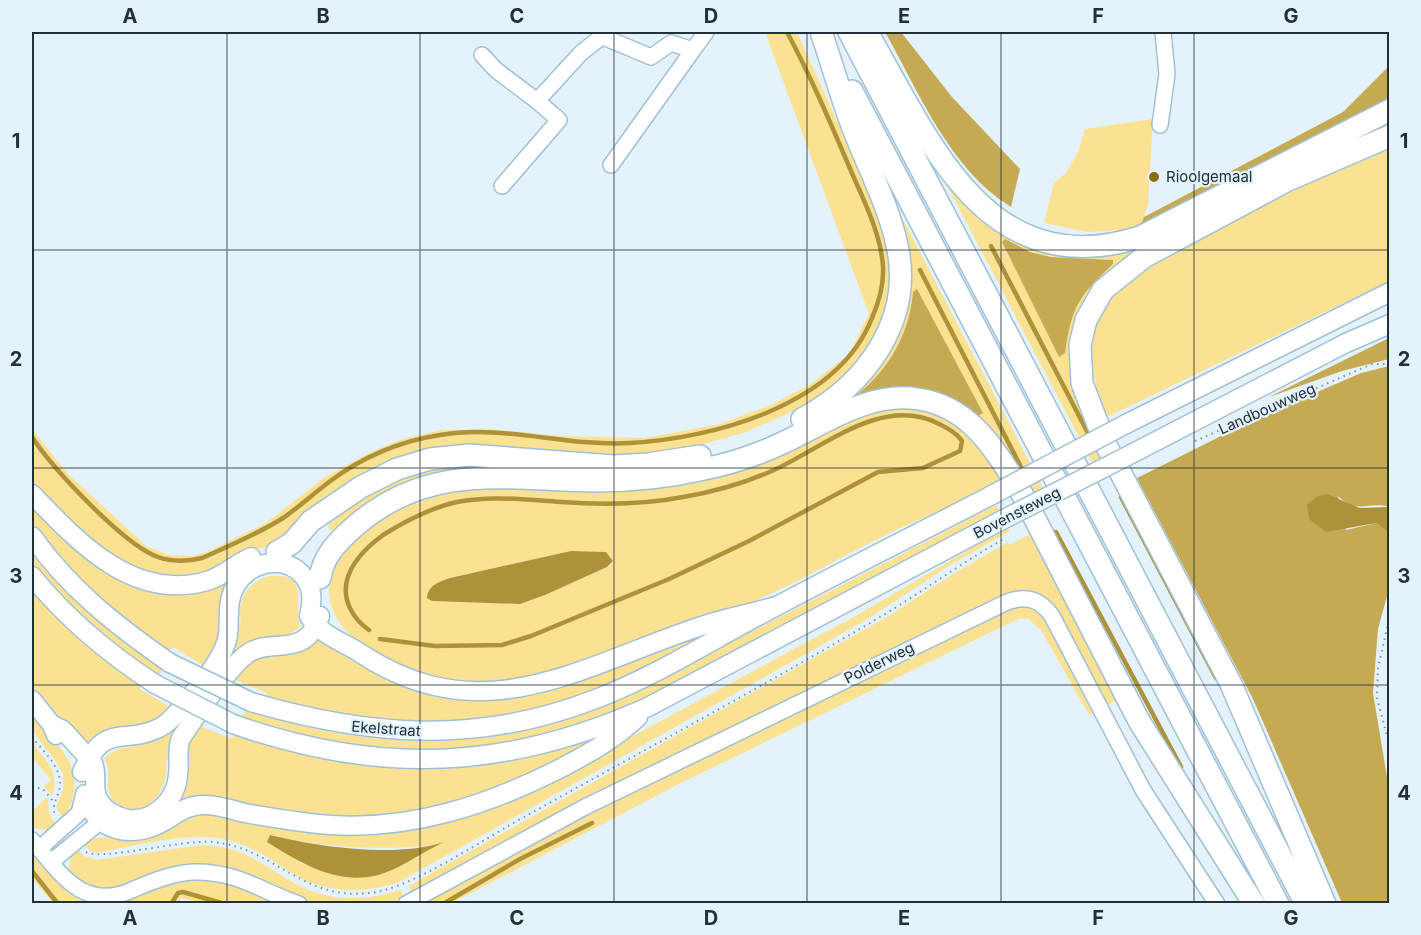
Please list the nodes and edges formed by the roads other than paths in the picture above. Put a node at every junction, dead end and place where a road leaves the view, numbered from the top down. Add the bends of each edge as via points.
1 (706, 32) edge
2 (849, 32) edge
3 (867, 32) edge
4 (1163, 32) edge
5 (821, 33) edge
6 (602, 34) edge
7 (693, 50) junction
8 (482, 55) dead end
9 (537, 101) junction
10 (1389, 110) edge
11 (1160, 125) dead end
12 (1389, 136) edge
13 (612, 165) dead end
14 (502, 186) dead end
15 (1389, 292) edge
16 (1389, 324) edge
17 (32, 494) edge
18 (32, 536) edge
19 (283, 557) junction
20 (32, 576) edge
21 (320, 578) junction
22 (776, 606) junction
23 (319, 618) junction
24 (32, 700) edge
25 (648, 707) junction
26 (86, 765) junction
27 (84, 794) junction
28 (108, 818) junction
29 (35, 844) edge
30 (51, 862) junction
31 (298, 903) edge
32 (408, 903) edge
33 (1217, 903) edge
34 (1254, 903) edge
35 (1278, 903) edge
36 (1306, 903) edge
37 (1325, 903) edge

1 - 7 street
2 - 36 highway
3 - 10 highway via 924,129 973,199 1018,233 1057,244 1103,246 1140,237
4 - 11 street via 1167,74
5 - 19 highway via 898,246 900,282 896,310 885,340 872,362 842,394 811,414 754,440 677,460 614,466 469,455 429,459 368,483 326,513 322,522
5 - 35 highway
6 - 7 street via 651,57 671,43
6 - 9 street
7 - 13 street
8 - 9 street
9 - 14 street via 559,120
12 - 37 highway via 1288,180 1144,257 1103,290 1086,320 1080,345 1082,383 1106,442 1231,684
15 - 22 main road, Bovensteweg, bridge
16 - 25 main road, Bovensteweg, bridge via 1004,519
17 - 19 main road via 100,558 128,576 146,582 182,585 208,581 257,554
18 - 22 main road, Ekelstraat, bridge via 87,600 170,663 251,702 367,729 430,732 506,723 560,711 613,692
19 - 21 main road via 303,560
19 - 23 main road via 308,582 312,597 309,616
19 - 26 main road via 248,571 236,583 230,598 226,644 194,692 165,725 149,732 111,738 94,750
20 - 25 main road, Ekelstraat, bridge via 88,634 154,684 233,724 277,739 346,754 424,760 492,755 562,741
21 - 23 main road via 324,599
21 - 34 highway via 328,555 358,524 391,501 430,484 488,476 612,481 666,477 758,453 869,403 906,398 943,405 973,424 997,452 1139,722
22 - 23 main road via 714,622 585,672 498,691 458,691 423,684 391,671 336,642
23 - 28 main road via 305,638 294,645 255,650 238,663 181,738 178,780 167,803 148,816
24 - 26 main road via 56,736
25 - 28 main road via 618,736 521,788 434,817 384,824 333,825 289,821 203,804 183,808 152,827 130,832 110,827
26 - 27 main road
26 - 28 main road via 96,769 94,784
27 - 28 main road via 91,810
27 - 29 street via 79,813
28 - 30 street
29 - 30 street
30 - 31 street via 79,891 98,897 112,897 148,882 193,872 246,880
32 - 33 street, Polderweg via 585,807 1006,602 1025,598 1041,603 1052,616 1143,790

